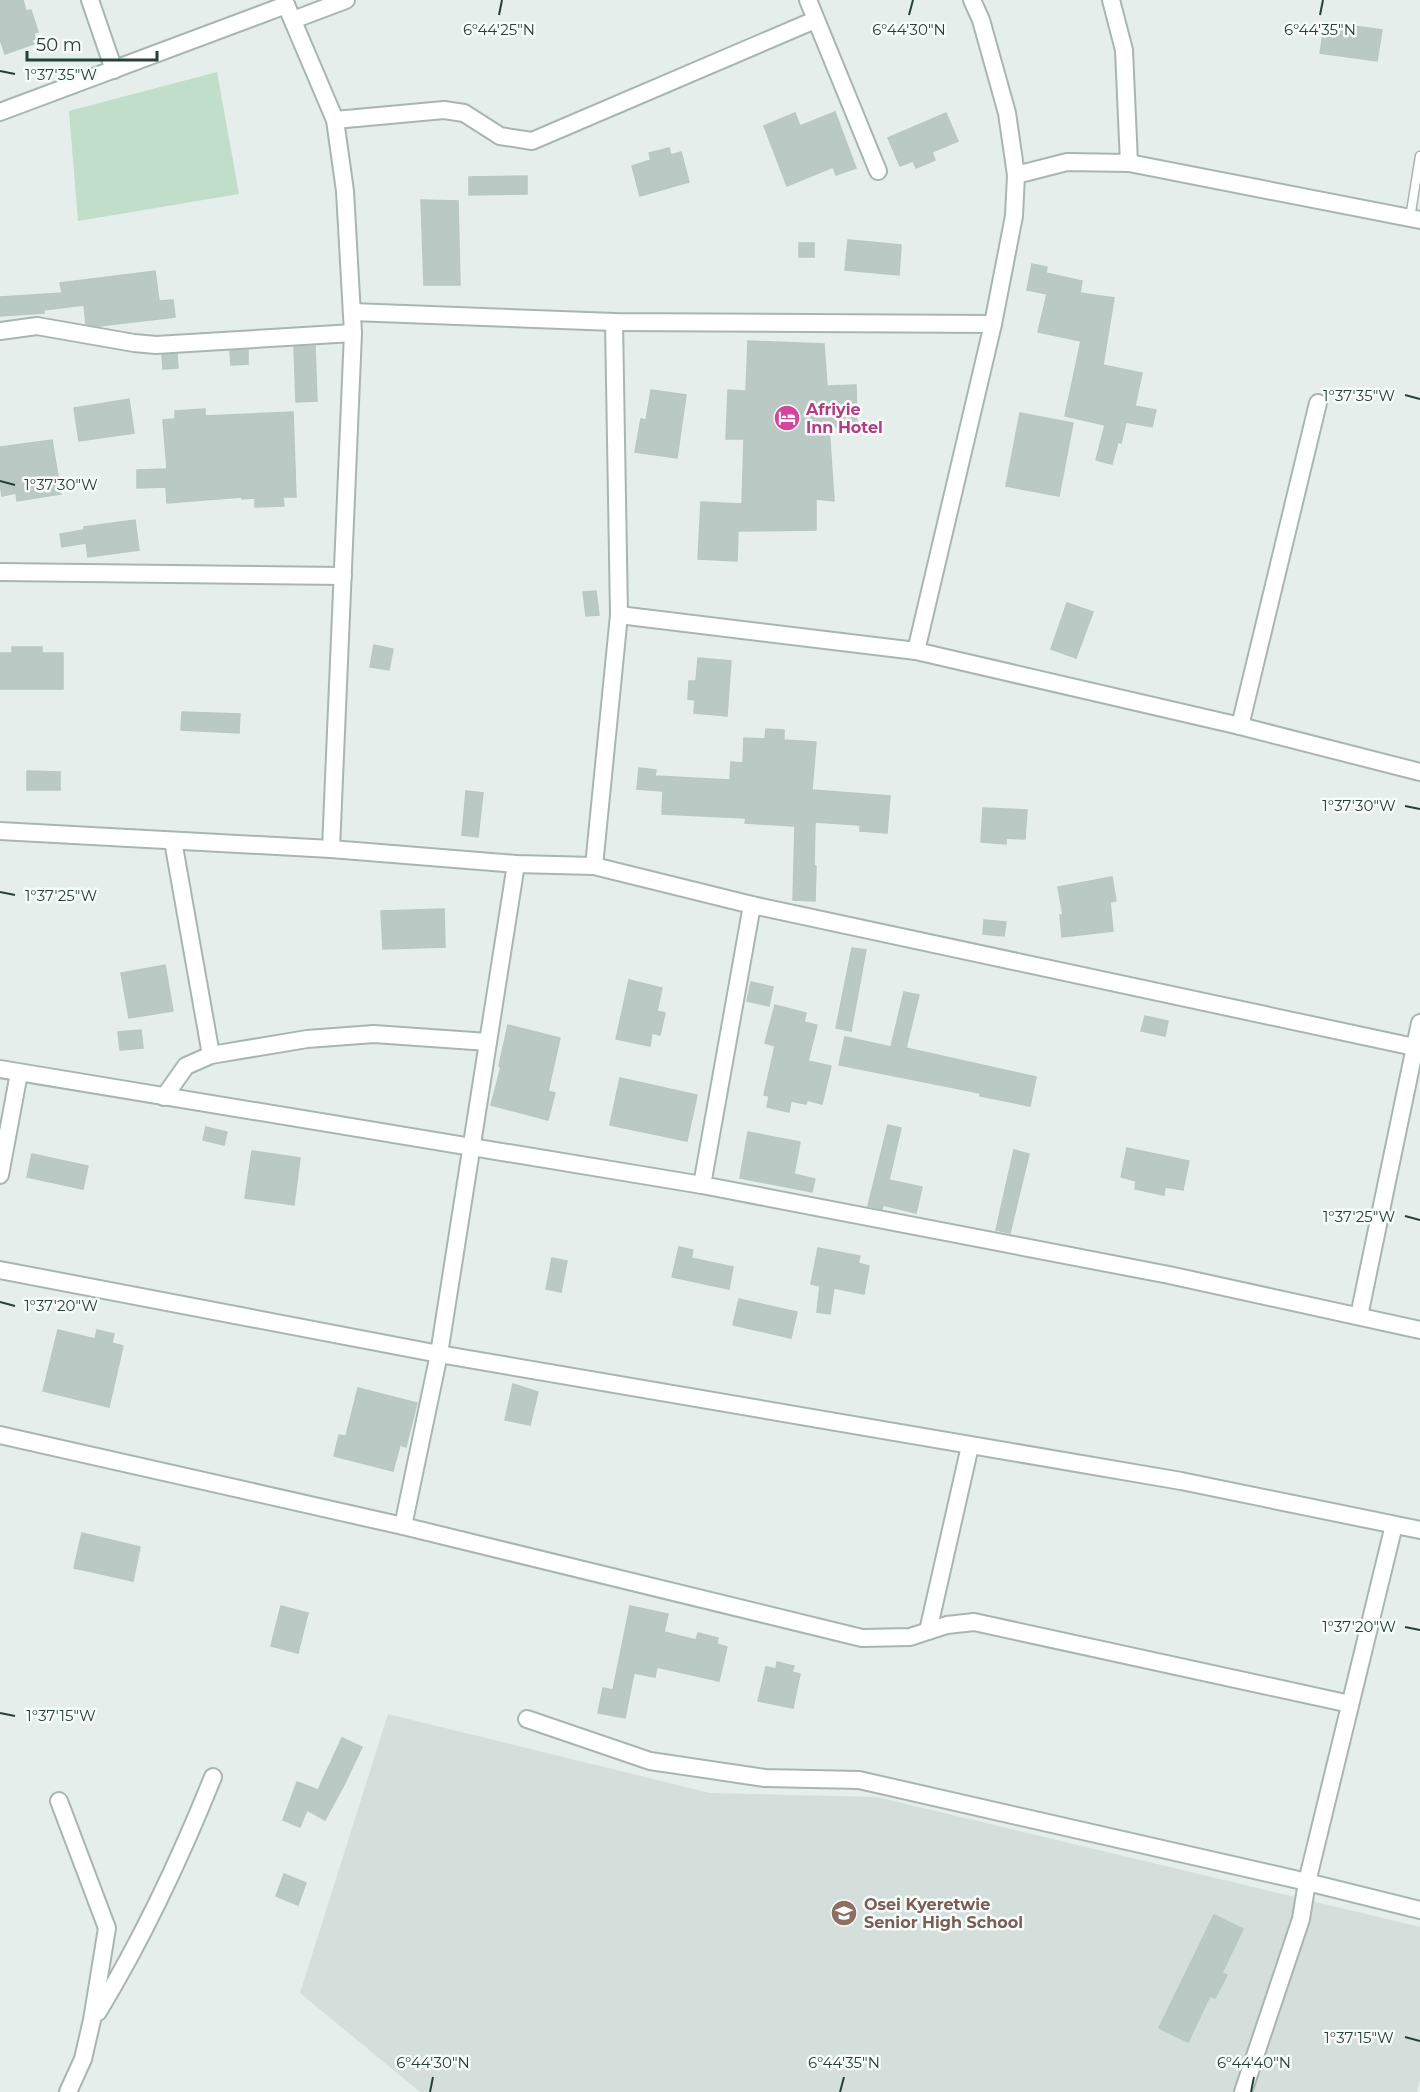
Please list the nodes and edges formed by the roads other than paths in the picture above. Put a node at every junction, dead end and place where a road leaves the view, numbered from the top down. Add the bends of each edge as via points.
1 (90, 0) edge
2 (346, 0) edge
3 (808, 0) edge
4 (972, 0) edge
5 (1111, 0) edge
6 (288, 9) edge
7 (816, 20) junction
8 (114, 70) junction
9 (0, 112) edge
10 (335, 120) junction
11 (1420, 156) edge
12 (1129, 163) junction
13 (878, 171) dead end
14 (1016, 175) junction
15 (1415, 219) edge
16 (352, 312) junction
17 (614, 322) junction
18 (993, 324) junction
19 (0, 331) edge
20 (353, 333) junction
21 (1318, 403) dead end
22 (0, 572) edge
23 (343, 576) junction
24 (619, 615) junction
25 (916, 651) junction
26 (1240, 726) junction
27 (1420, 772) edge
28 (0, 831) edge
29 (173, 841) junction
30 (331, 849) junction
31 (516, 864) junction
32 (594, 866) junction
33 (752, 905) junction
34 (1420, 1023) edge
35 (488, 1042) junction
36 (1414, 1047) junction
37 (211, 1055) junction
38 (0, 1069) edge
39 (19, 1073) junction
40 (164, 1097) junction
41 (472, 1148) junction
42 (0, 1175) edge
43 (702, 1185) junction
44 (0, 1270) edge
45 (1359, 1316) junction
46 (1420, 1330) edge
47 (439, 1354) junction
48 (0, 1435) edge
49 (970, 1446) junction
50 (403, 1526) junction
51 (1394, 1526) junction
52 (1420, 1530) edge
53 (928, 1631) junction
54 (1350, 1704) junction
55 (527, 1719) dead end
56 (213, 1777) dead end
57 (59, 1801) dead end
58 (1307, 1882) junction
59 (1420, 1910) edge
60 (92, 2020) junction
61 (68, 2092) edge
62 (1243, 2092) edge

1 - 8 street
2 - 6 street
3 - 7 street
4 - 14 street via 1007,113
5 - 12 street via 1124,50
6 - 8 street
6 - 10 street
7 - 10 street via 532,141 500,136 464,113 444,110
7 - 13 street
8 - 9 street
10 - 16 street via 345,191
11 - 15 lane
12 - 14 street via 1067,162
12 - 15 street
14 - 18 street via 1014,216
16 - 17 street
16 - 20 street
17 - 18 street
17 - 24 street
18 - 25 street
19 - 20 street via 37,326 156,345
20 - 23 street
21 - 26 street
22 - 23 street
23 - 30 street
24 - 25 street
24 - 32 street
25 - 26 street
26 - 27 street
28 - 29 street
29 - 30 street
29 - 37 street
30 - 31 street
31 - 32 street
31 - 35 street
32 - 33 street
33 - 36 street
33 - 43 street
34 - 36 street
35 - 37 street via 374,1034 307,1039
35 - 41 street
36 - 45 street
37 - 40 street via 186,1066
38 - 39 street
39 - 40 street
39 - 42 street
40 - 41 street
41 - 43 street
41 - 47 street
43 - 45 street via 1169,1275
44 - 47 street
45 - 46 street
47 - 49 street
47 - 50 street
48 - 50 street
49 - 51 street via 1181,1481
49 - 53 street
50 - 53 street via 862,1638 910,1636
51 - 52 street
51 - 54 street
53 - 54 street via 947,1624 974,1622
54 - 58 street
55 - 58 street via 650,1761 765,1778 860,1780
56 - 60 street via 159,1904
57 - 60 street via 107,1928
58 - 59 street
58 - 62 street via 1301,1919
60 - 61 street via 83,2059

